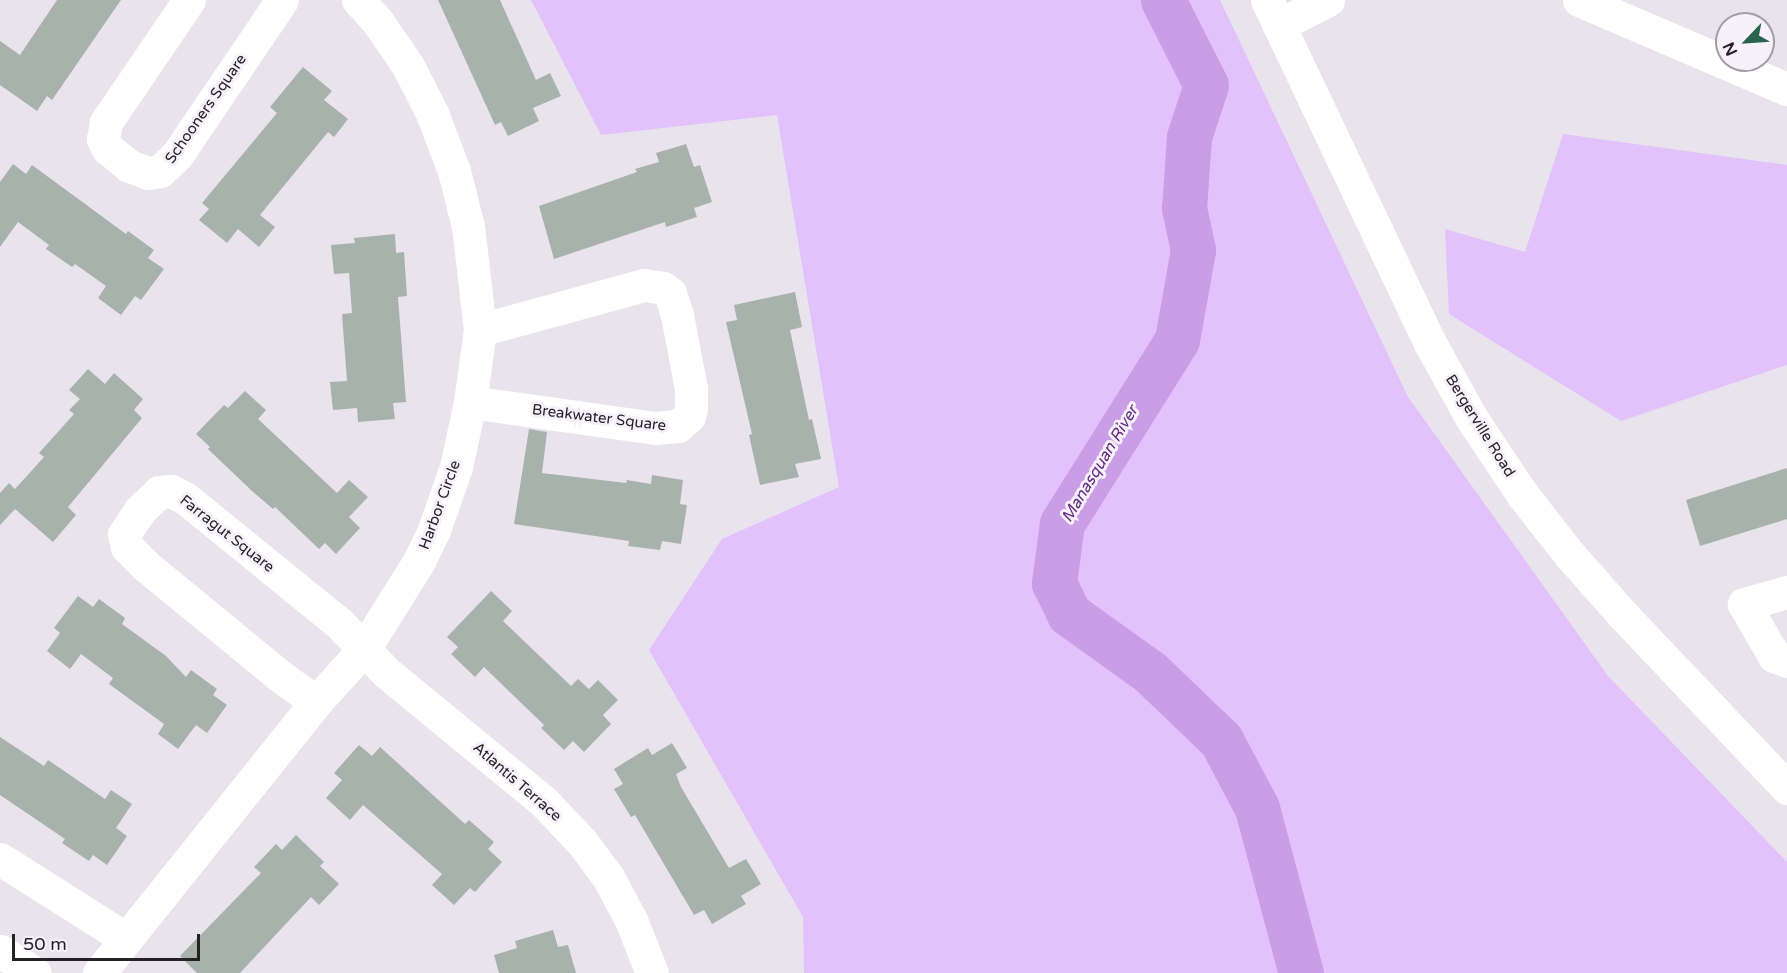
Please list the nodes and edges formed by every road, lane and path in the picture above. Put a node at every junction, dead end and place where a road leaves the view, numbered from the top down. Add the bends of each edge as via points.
1 (189, 0) edge
2 (282, 0) edge
3 (358, 0) edge
4 (1328, 0) edge
5 (1579, 0) edge
6 (1273, 13) edge
7 (1787, 88) edge
8 (480, 330) junction
9 (470, 402) junction
10 (1787, 592) edge
11 (364, 649) junction
12 (1787, 661) edge
13 (316, 702) junction
14 (1787, 788) edge
15 (0, 860) edge
16 (125, 938) junction
17 (0, 951) edge
18 (35, 973) edge
19 (99, 973) edge
20 (652, 973) edge

1 - 2 street, Schooners Square via 106,122 103,139 107,148 129,166 148,173 160,171 177,154
3 - 8 street, Harbor Circle via 408,66 450,161 468,227
4 - 6 street
5 - 7 street
6 - 14 street, Bergerville Road via 1430,343 1472,419 1569,554
8 - 9 street, Harbor Circle
8 - 9 street, Breakwater Square via 644,285 663,288 670,293 677,315 692,408 678,426 655,428
9 - 11 street, Harbor Circle via 456,467 434,530
10 - 12 street via 1744,604 1774,656
11 - 13 street, Harbor Circle
11 - 13 street, Farragut Square via 339,623 185,498 171,491 159,492 140,510 124,534 127,547
11 - 20 street, Atlantis Terrace via 387,673 543,801 582,842 608,877 632,920
13 - 16 street, Harbor Circle
15 - 16 street
16 - 19 street, Harbor Circle
17 - 18 street

